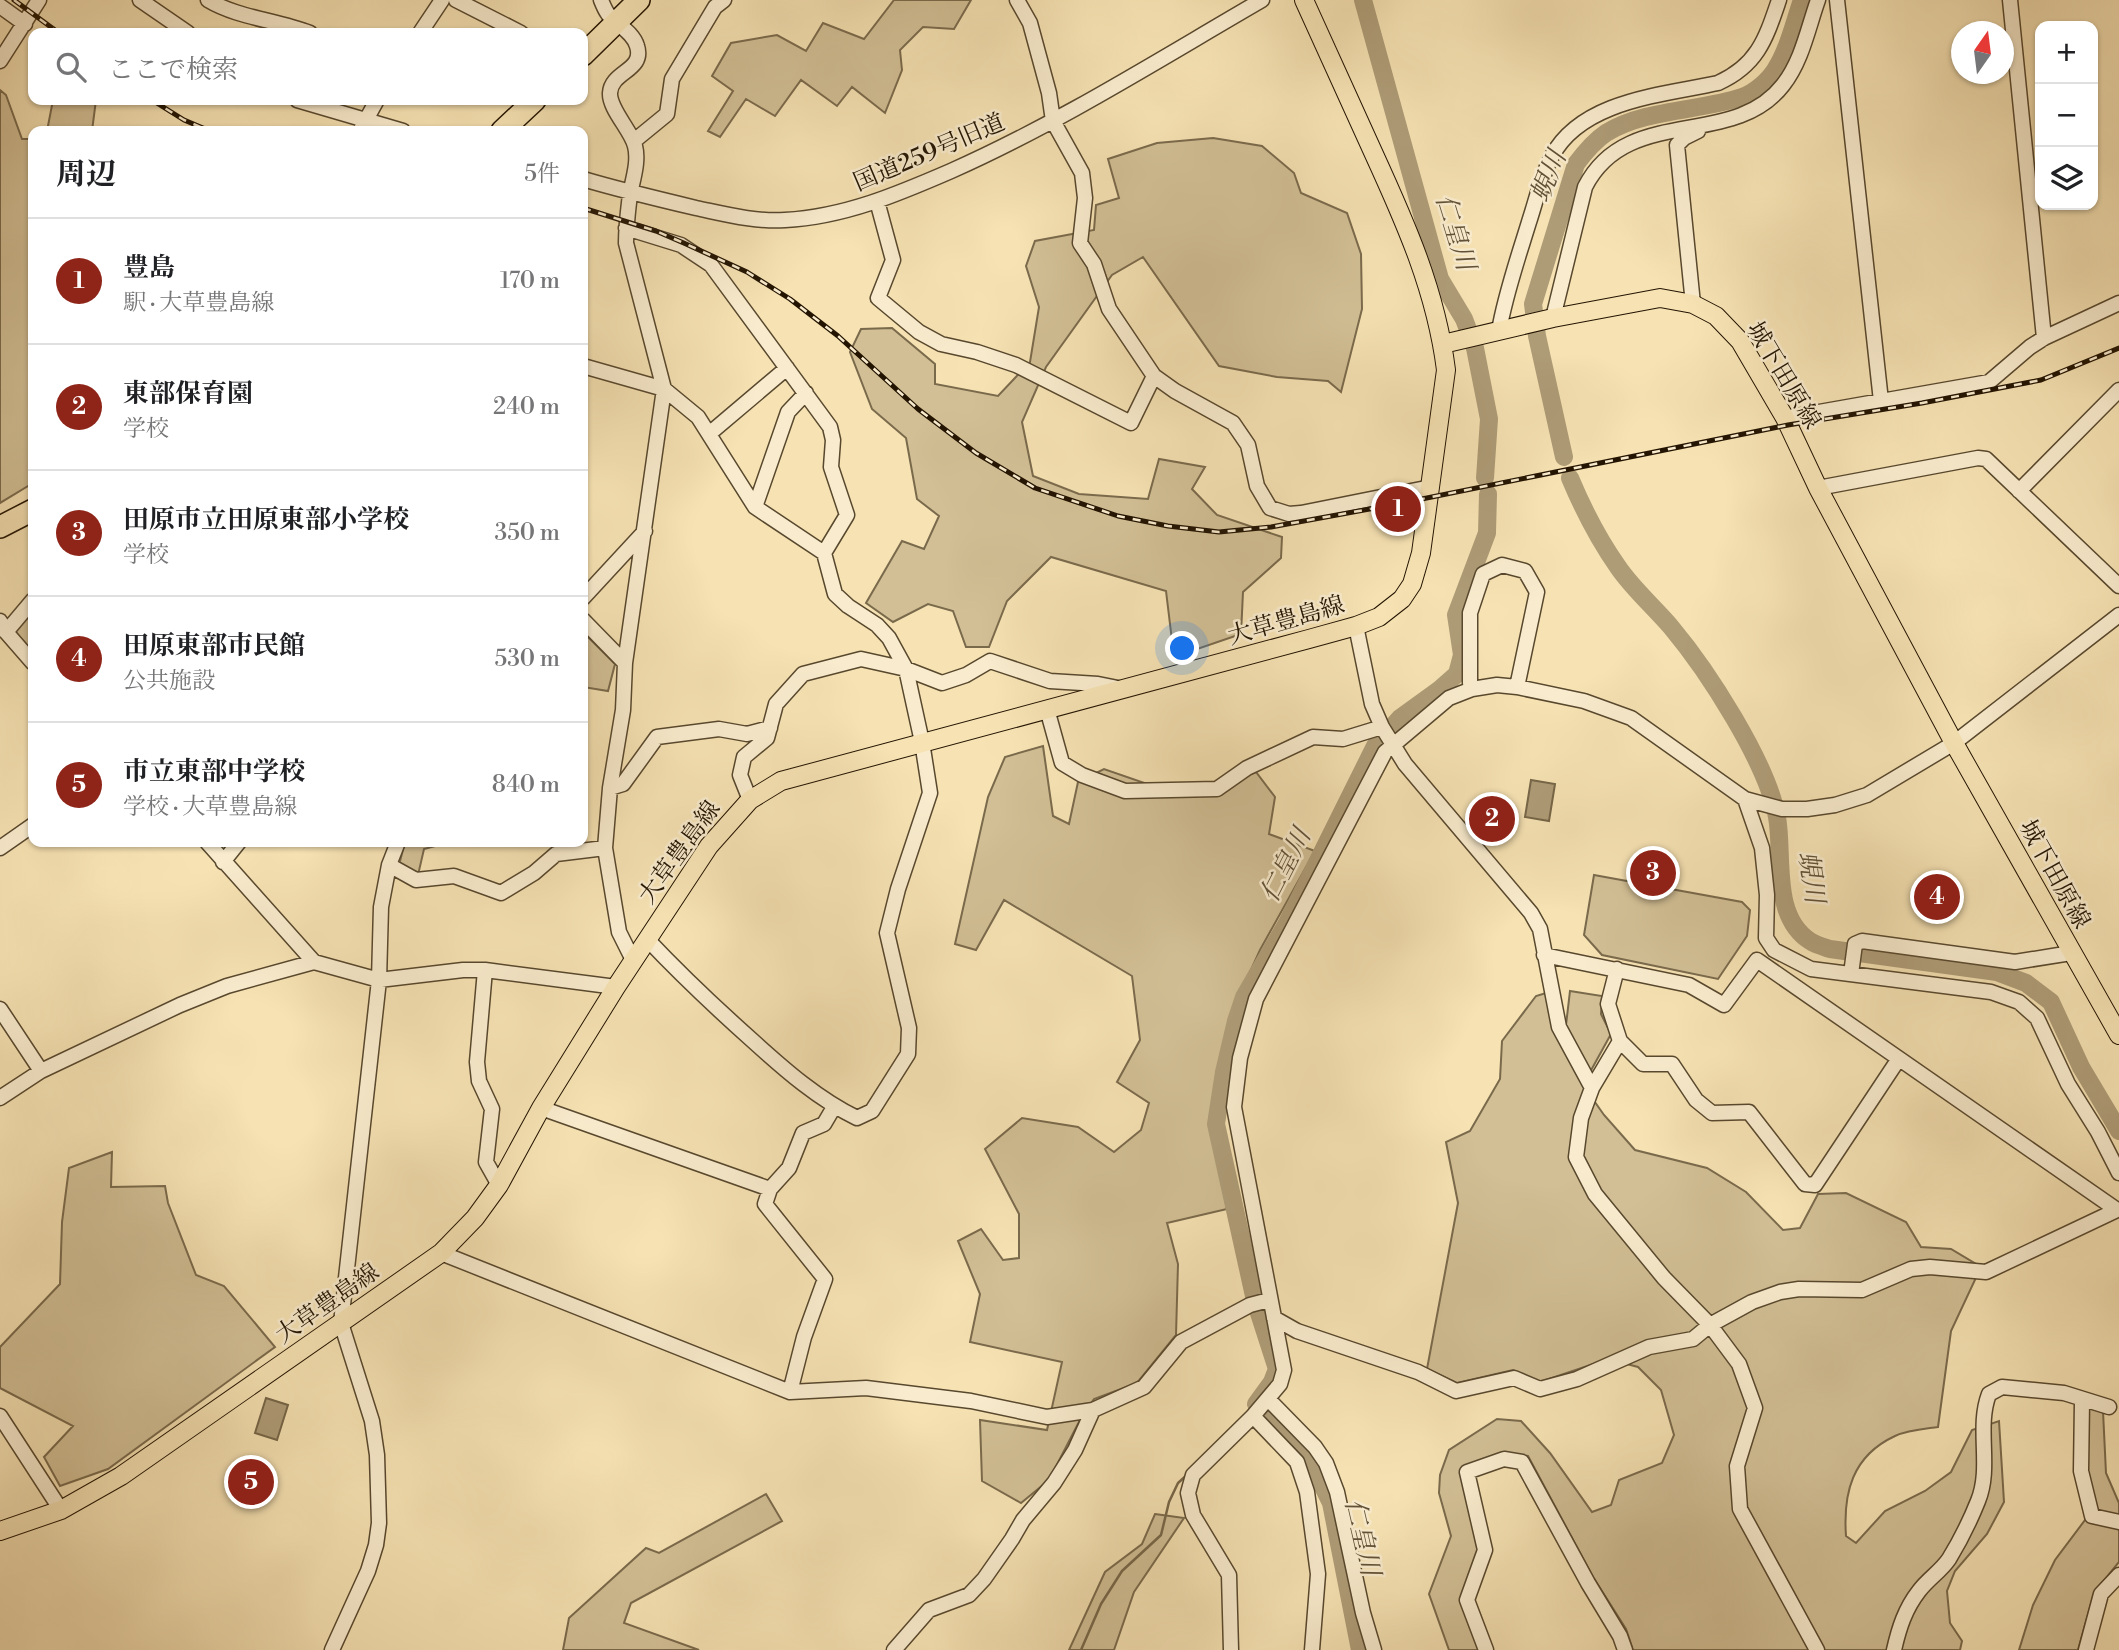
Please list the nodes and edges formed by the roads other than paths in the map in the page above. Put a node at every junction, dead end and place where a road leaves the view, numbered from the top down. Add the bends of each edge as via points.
1 (39, 0) edge
2 (140, 0) edge
3 (208, 0) edge
4 (442, 0) edge
5 (456, 0) edge
6 (601, 0) edge
7 (639, 0) edge
8 (724, 0) edge
9 (1017, 0) edge
10 (1262, 0) edge
11 (1304, 0) edge
12 (1779, 0) edge
13 (1818, 0) edge
14 (1837, 0) edge
15 (2010, 0) edge
16 (0, 5) edge
17 (616, 22) junction
18 (25, 24) junction
19 (181, 28) edge
20 (296, 28) edge
21 (423, 28) edge
22 (511, 28) edge
23 (588, 50) edge
24 (0, 61) edge
25 (310, 105) edge
26 (374, 105) edge
27 (530, 105) edge
28 (1052, 121) junction
29 (1715, 122) junction
30 (362, 126) edge
31 (507, 126) edge
32 (634, 141) junction
33 (588, 180) edge
34 (631, 193) junction
35 (877, 201) junction
36 (626, 229) junction
37 (2119, 303) edge
38 (1693, 304) junction
39 (1553, 318) junction
40 (1490, 333) junction
41 (2044, 338) junction
42 (1449, 342) junction
43 (588, 367) edge
44 (786, 368) junction
45 (1154, 376) junction
46 (664, 389) junction
47 (2119, 390) edge
48 (806, 394) junction
49 (1881, 401) junction
50 (1785, 418) junction
51 (709, 434) junction
52 (1431, 487) junction
53 (1818, 488) junction
54 (2019, 491) junction
55 (755, 506) junction
56 (28, 513) edge
57 (0, 527) edge
58 (645, 531) junction
59 (824, 553) junction
60 (2119, 586) edge
61 (588, 593) edge
62 (28, 604) edge
63 (2119, 615) edge
64 (588, 625) edge
65 (1356, 626) junction
66 (3, 627) edge
67 (28, 657) edge
68 (625, 663) junction
69 (906, 669) junction
70 (1517, 687) junction
71 (1472, 689) junction
72 (1128, 690) junction
73 (1047, 709) junction
74 (1382, 727) junction
75 (770, 728) junction
76 (922, 742) junction
77 (1954, 743) junction
78 (1393, 745) junction
79 (610, 788) junction
80 (1745, 799) junction
81 (750, 800) junction
82 (28, 828) edge
83 (211, 847) edge
84 (235, 847) edge
85 (396, 847) edge
86 (0, 848) edge
87 (605, 848) junction
88 (223, 862) junction
89 (389, 865) junction
90 (647, 939) junction
91 (1543, 950) junction
92 (2071, 953) junction
93 (633, 960) junction
94 (1757, 960) junction
95 (314, 962) junction
96 (1852, 966) junction
97 (1617, 969) junction
98 (1811, 969) junction
99 (485, 970) junction
100 (379, 981) junction
101 (616, 987) junction
102 (0, 1009) edge
103 (2119, 1035) edge
104 (1620, 1041) junction
105 (1898, 1060) junction
106 (41, 1071) junction
107 (1592, 1088) junction
108 (0, 1098) edge
109 (834, 1107) junction
110 (541, 1108) junction
111 (2119, 1173) edge
112 (499, 1185) junction
113 (770, 1189) junction
114 (441, 1253) junction
115 (1269, 1300) junction
116 (1274, 1318) junction
117 (341, 1323) junction
118 (1710, 1325) junction
119 (790, 1392) junction
120 (1268, 1399) junction
121 (2082, 1401) junction
122 (2109, 1407) dead end
123 (1093, 1410) junction
124 (0, 1416) edge
125 (1253, 1416) junction
126 (61, 1510) junction
127 (2119, 1522) edge
128 (0, 1531) edge
129 (2119, 1575) edge
130 (332, 1650) edge
131 (894, 1650) edge
132 (1231, 1650) edge
133 (1312, 1650) edge
134 (1374, 1650) edge
135 (1486, 1650) edge
136 (1625, 1650) edge
137 (1817, 1650) edge
138 (1894, 1650) edge
139 (2085, 1650) edge

1 - 18 street
2 - 19 street
3 - 20 street via 221,8
4 - 21 street
5 - 22 street
6 - 17 street
7 - 17 highway
8 - 32 street via 715,7 672,79 667,114
9 - 28 street via 1030,23
10 - 28 street, 国道259号旧道
11 - 42 main road via 1409,230
12 - 40 street via 1760,49 1733,76 1617,106 1589,119 1559,144
13 - 29 street via 1797,63 1783,86 1762,105
14 - 49 street
15 - 41 street
16 - 18 street
17 - 23 highway
17 - 32 street via 638,48 635,64 615,79 610,94
18 - 24 street
25 - 30 street
26 - 30 street
27 - 31 highway
28 - 35 street, 国道259号旧道 via 997,150
28 - 45 street via 1082,173 1085,198 1080,243 1094,264 1109,309
29 - 38 street via 1677,145
29 - 39 street via 1628,143 1593,170
32 - 34 street
33 - 34 street, 国道259号旧道
34 - 35 street, 国道259号旧道 via 736,217 782,220 816,217
34 - 36 street
35 - 45 street via 893,260 878,298 919,332 940,344 1016,365 1131,423
36 - 44 street via 681,245 711,265
36 - 46 street
37 - 41 street
38 - 39 main road, 城下田原線 via 1660,298
38 - 50 main road, 城下田原線 via 1716,316 1740,341
39 - 40 main road, 城下田原線
40 - 42 main road, 城下田原線
41 - 49 street via 1989,382
42 - 52 main road, 大草豊島線
43 - 46 street
44 - 48 street
44 - 51 street
45 - 52 street via 1233,423 1248,445 1257,486 1270,508 1301,513
46 - 51 street via 698,417
46 - 58 street
47 - 54 street
48 - 55 street via 788,412
48 - 59 street via 830,427 834,440 831,467 847,515
49 - 50 street
50 - 53 main road, 城下田原線
51 - 55 street
52 - 65 main road, 大草豊島線 via 1412,584 1402,599 1379,617
53 - 54 street via 1978,458 1986,459
53 - 77 main road, 城下田原線
54 - 60 street
55 - 59 street
56 - 57 highway
58 - 61 street
58 - 68 street
59 - 69 street via 835,594 877,625
62 - 66 street
63 - 77 street
64 - 68 street
65 - 72 main road, 大草豊島線
65 - 74 street
66 - 67 street
68 - 79 street via 623,710
69 - 72 street via 942,682 989,662 1050,681
69 - 75 street via 861,659 803,674 776,704
69 - 76 street
70 - 71 street
70 - 71 street via 1537,592 1525,572 1502,565 1483,574 1470,613
70 - 80 street via 1621,714
71 - 78 street via 1449,698
72 - 73 main road, 大草豊島線
73 - 74 street via 1062,763 1125,791 1217,789 1247,768 1312,737 1343,739
73 - 76 main road, 大草豊島線
74 - 78 street
75 - 79 street via 747,734 719,729 657,737 623,784
75 - 81 street via 768,738 744,757 740,775
76 - 81 main road, 大草豊島線 via 781,782
76 - 109 street via 930,793 887,933 909,1028 908,1055 872,1111 857,1118
77 - 80 street via 1867,795 1835,805 1782,809
77 - 92 main road, 城下田原線
78 - 91 street via 1531,913 1540,929
78 - 115 street via 1385,752 1256,999 1240,1058 1234,1107
79 - 87 street
80 - 98 street via 1762,848 1766,938 1774,950
81 - 90 main road, 大草豊島線 via 709,846
82 - 86 street
83 - 88 street
84 - 88 street
85 - 89 street
87 - 89 street via 556,854 501,893 454,876 416,880
87 - 93 street via 619,932
88 - 95 street
89 - 100 street via 381,907
90 - 93 main road, 大草豊島線
90 - 109 street via 690,985
91 - 97 street
91 - 107 street via 1559,1027
92 - 96 street via 2015,962 1862,941 1855,944
92 - 103 main road, 城下田原線
93 - 101 main road, 大草豊島線
94 - 97 street via 1724,1004 1689,985
94 - 98 street via 1800,971
94 - 105 street
95 - 100 street
95 - 106 street via 215,991
96 - 98 street
96 - 111 street via 1991,992 2019,1002 2037,1018
97 - 104 street via 1608,1004
99 - 100 street
99 - 101 street
99 - 112 street via 477,1062 479,1081 492,1109 486,1162
100 - 117 street
101 - 110 main road, 大草豊島線
102 - 106 street
104 - 105 street via 1643,1064 1672,1064 1696,1100 1712,1113 1749,1112 1805,1184 1815,1185
104 - 107 street
105 - 118 street via 2117,1210 1986,1272 1930,1267 1911,1269 1862,1290 1780,1292
106 - 108 street
107 - 118 street via 1581,1118 1576,1157 1595,1194 1664,1278
109 - 113 street via 824,1124 803,1133 789,1168
110 - 112 main road, 大草豊島線
110 - 113 street
112 - 114 main road, 大草豊島線
113 - 119 street via 765,1204 825,1279
114 - 117 main road, 大草豊島線
114 - 119 street
115 - 116 street
115 - 123 street via 1250,1305 1181,1342 1144,1387
116 - 118 street via 1297,1331 1418,1372 1456,1391 1514,1378 1540,1389 1577,1379 1649,1347 1693,1339
116 - 120 street via 1284,1370
117 - 126 main road, 大草豊島線 via 121,1476
117 - 130 street via 372,1421 380,1488 376,1545
118 - 137 street via 1739,1364 1755,1408 1737,1466 1740,1509
119 - 123 street via 866,1388 971,1401 1047,1417
120 - 125 street
120 - 134 street via 1325,1463 1337,1492
121 - 122 street
121 - 127 street via 2081,1471 2092,1516
121 - 138 street via 2064,1393 2002,1387 1989,1394 1984,1408 1980,1498 1947,1562 1909,1606
123 - 131 street via 1054,1483 984,1579 969,1595 929,1610
124 - 126 street
125 - 132 street via 1193,1475 1188,1493 1193,1515 1229,1575
125 - 133 street via 1297,1462 1307,1492 1318,1574
126 - 128 main road, 大草豊島線
129 - 139 street via 2101,1594
135 - 136 street via 1467,1600 1485,1550 1467,1472 1504,1459 1522,1462

